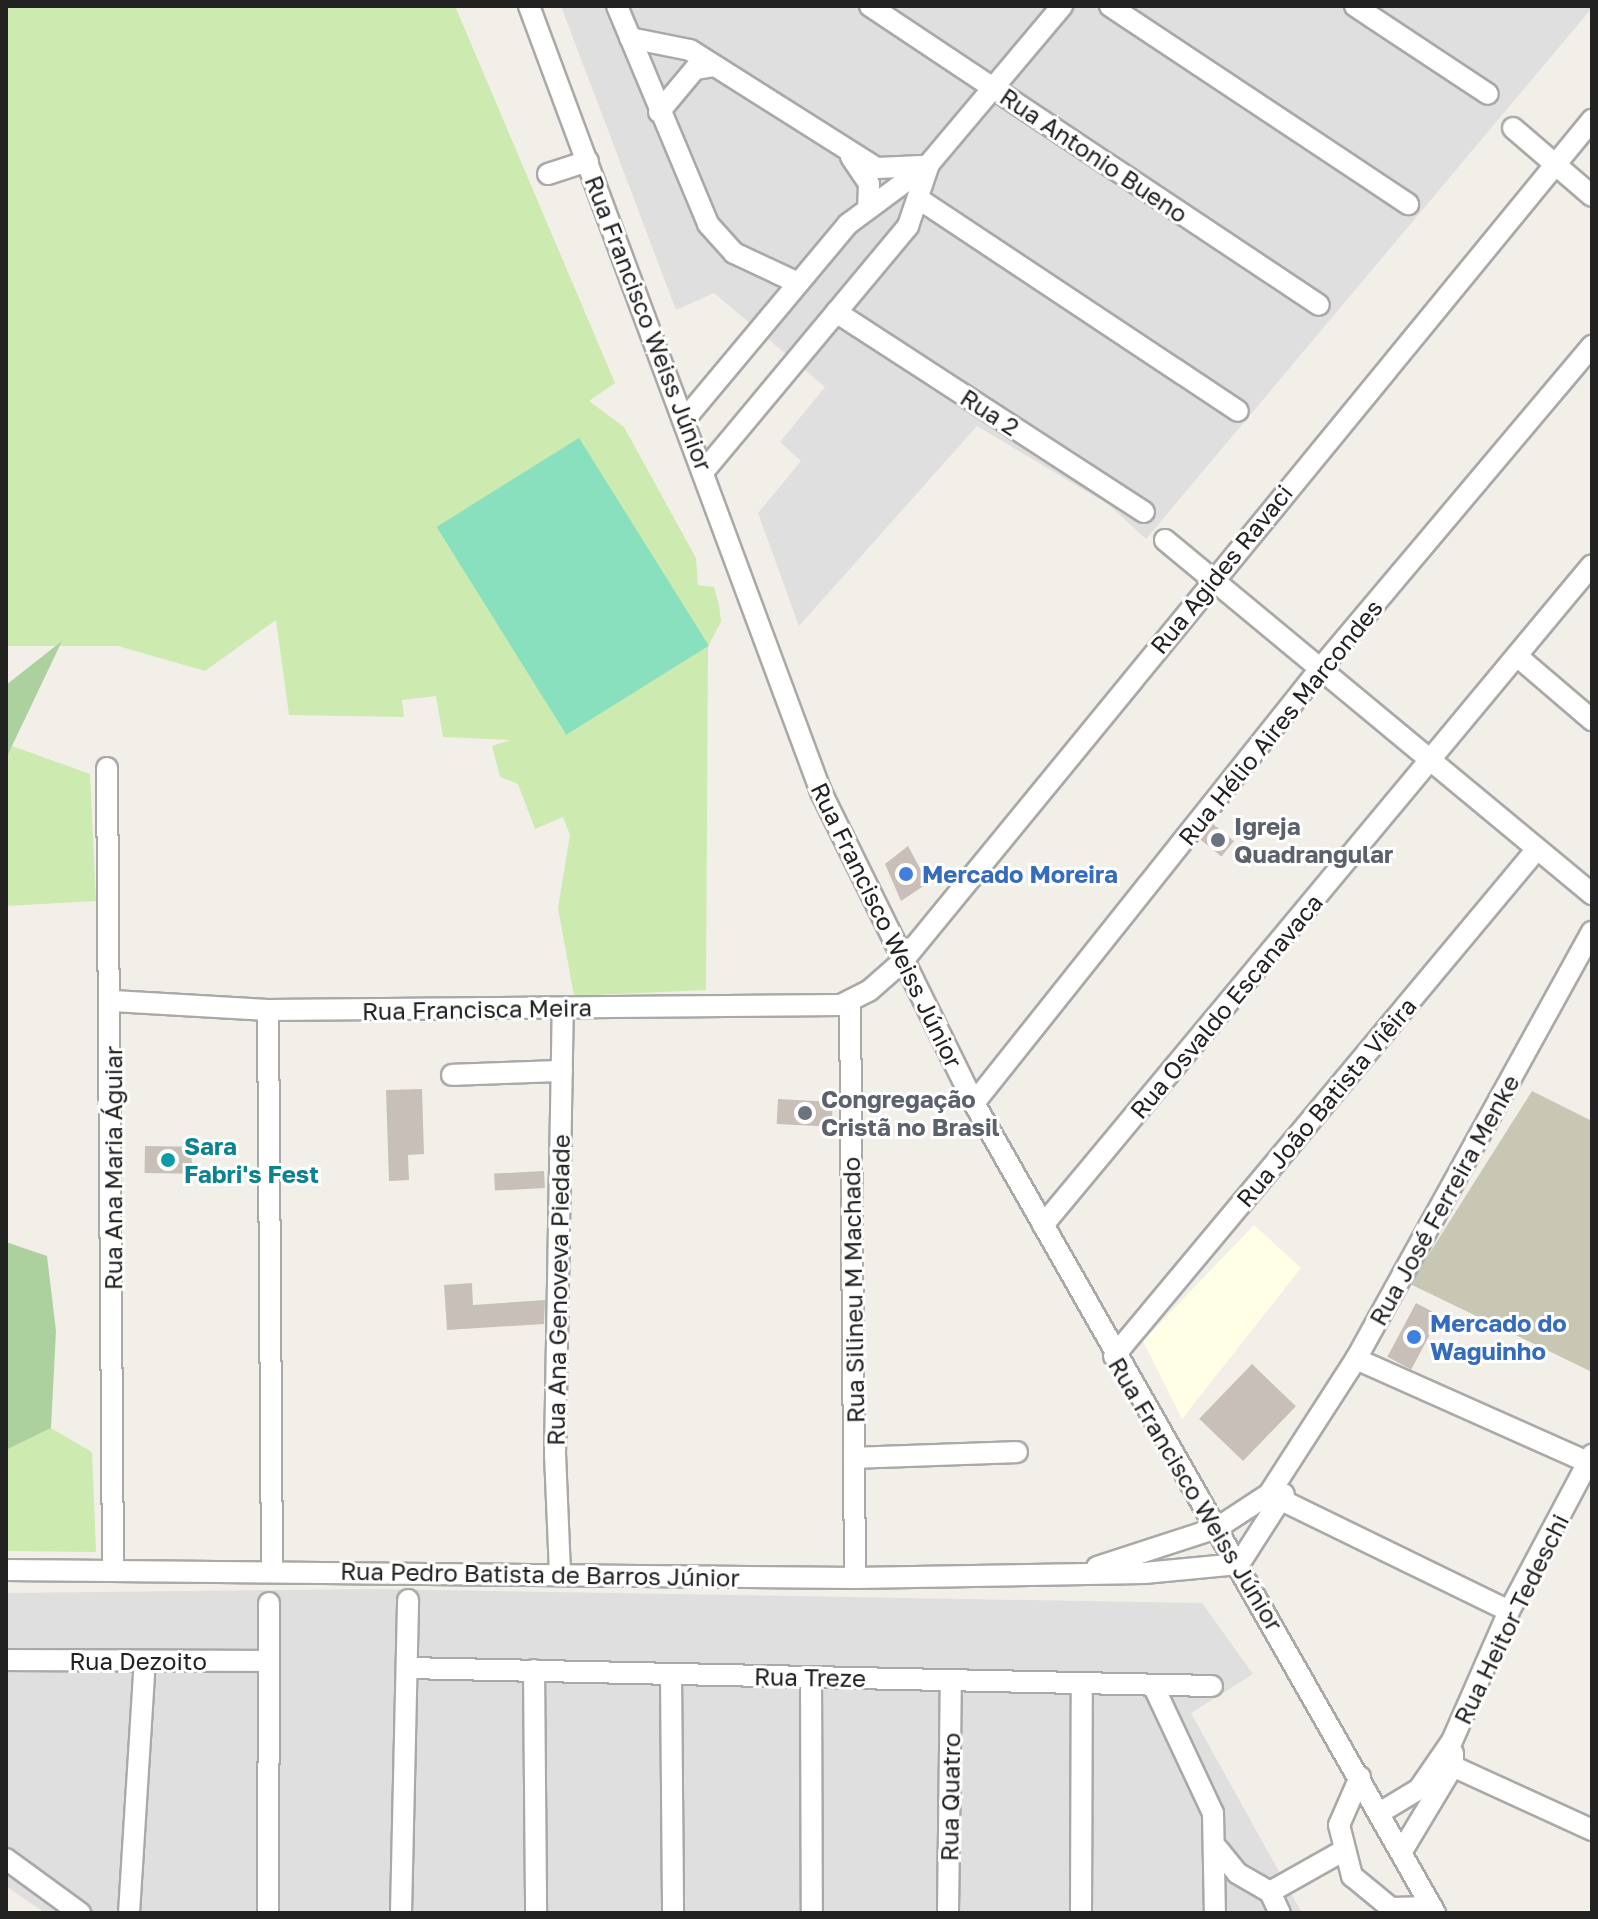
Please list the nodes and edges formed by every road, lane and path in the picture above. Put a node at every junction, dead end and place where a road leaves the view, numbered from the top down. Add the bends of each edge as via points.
1 (529, 6) edge
2 (617, 6) edge
3 (870, 6) edge
4 (1062, 6) edge
5 (1110, 6) edge
6 (1355, 6) edge
7 (630, 38) junction
8 (714, 66) junction
9 (993, 88) junction
10 (1488, 94) dead end
11 (659, 112) junction
12 (1592, 120) edge
13 (1513, 128) dead end
14 (851, 157) junction
15 (588, 161) junction
16 (929, 164) junction
17 (1553, 166) junction
18 (548, 174) dead end
19 (1592, 196) edge
20 (922, 201) junction
21 (1408, 204) dead end
22 (868, 208) junction
23 (798, 283) junction
24 (1319, 305) dead end
25 (836, 312) junction
26 (1592, 346) edge
27 (1238, 411) dead end
28 (685, 419) junction
29 (704, 471) junction
30 (1144, 512) dead end
31 (1165, 540) dead end
32 (1592, 565) edge
33 (1211, 581) junction
34 (1517, 656) junction
35 (1319, 670) junction
36 (1592, 720) edge
37 (1430, 761) junction
38 (107, 768) dead end
39 (1537, 849) junction
40 (1592, 894) edge
41 (1592, 932) edge
42 (902, 962) junction
43 (113, 1001) junction
44 (845, 1003) junction
45 (563, 1008) junction
46 (268, 1010) junction
47 (562, 1071) junction
48 (452, 1075) dead end
49 (974, 1103) junction
50 (1043, 1225) junction
51 (1114, 1356) junction
52 (1356, 1359) junction
53 (1017, 1452) dead end
54 (854, 1458) junction
55 (1591, 1460) edge
56 (1275, 1500) junction
57 (1217, 1528) junction
58 (1239, 1564) junction
59 (113, 1569) junction
60 (6, 1570) edge
61 (272, 1570) junction
62 (560, 1573) junction
63 (1074, 1575) junction
64 (855, 1578) junction
65 (408, 1600) dead end
66 (269, 1603) dead end
67 (1509, 1611) junction
68 (6, 1660) edge
69 (269, 1661) junction
70 (145, 1662) junction
71 (407, 1668) junction
72 (534, 1670) junction
73 (671, 1674) junction
74 (811, 1677) junction
75 (951, 1680) junction
76 (1082, 1683) junction
77 (1153, 1685) junction
78 (1212, 1686) dead end
79 (1446, 1763) junction
80 (1360, 1777) junction
81 (1381, 1812) junction
82 (1592, 1830) edge
83 (1217, 1848) junction
84 (1402, 1851) junction
85 (1341, 1852) junction
86 (6, 1859) edge
87 (1264, 1890) junction
88 (1379, 1901) junction
89 (1216, 1907) edge
90 (1433, 1910) edge
91 (80, 1913) edge
92 (129, 1913) edge
93 (268, 1913) edge
94 (401, 1913) edge
95 (536, 1913) edge
96 (673, 1913) edge
97 (812, 1913) edge
98 (948, 1913) edge
99 (1081, 1913) edge
100 (1280, 1913) edge
101 (1361, 1913) edge

1 - 15 street, Rua Francisco Weiss Júnior
2 - 7 street
3 - 9 street, Rua Antonio Bueno
4 - 9 street
5 - 21 street
6 - 10 street
7 - 8 street via 690,50
7 - 11 street
8 - 11 street via 695,69
8 - 14 street
9 - 16 street
9 - 24 street, Rua Antonio Bueno
11 - 23 street via 694,198 720,239 734,253
12 - 17 street, Rua Agides Ravaci
13 - 17 street
14 - 16 street via 889,173
14 - 22 street via 869,184
15 - 18 street
15 - 28 street, Rua Francisco Weiss Júnior
16 - 20 street
16 - 22 street
17 - 19 street
17 - 33 street, Rua Agides Ravaci
20 - 25 street
20 - 27 street
22 - 23 street
23 - 28 street
25 - 29 street
25 - 30 street, Rua 2
26 - 35 street, Rua Hélio Aires Marcondes
28 - 29 street, Rua Francisco Weiss Júnior
29 - 42 street, Rua Francisco Weiss Júnior via 821,792
31 - 33 street
32 - 34 street, Rua Osvaldo Escanavaca
33 - 35 street
33 - 42 street, Rua Agides Ravaci
34 - 36 street
34 - 37 street, Rua Osvaldo Escanavaca
35 - 37 street
35 - 49 street, Rua Hélio Aires Marcondes
37 - 39 street
37 - 50 street, Rua Osvaldo Escanavaca
38 - 43 street, Rua Ana Maria Águiar
39 - 40 street
39 - 51 street, Rua João Batista Viêira
41 - 52 street, Rua José Ferreira Menke
42 - 44 street, Rua Agides Ravaci
42 - 49 street, Rua Francisco Weiss Júnior
43 - 46 street, Rua Francisca Meira
43 - 59 street, Rua Ana Maria Águiar
44 - 45 street, Rua Francisca Meira
44 - 54 street, Rua Silineu M Machado
45 - 46 street, Rua Francisca Meira
45 - 47 street, Rua Ana Genoveva Piedade
46 - 61 street
47 - 48 street
47 - 62 street, Rua Ana Genoveva Piedade via 555,1455
49 - 50 street, Rua Francisco Weiss Júnior
50 - 51 street, Rua Francisco Weiss Júnior
51 - 57 street, Rua Francisco Weiss Júnior
52 - 55 street
52 - 56 street, Rua José Ferreira Menke via 1291,1464
53 - 54 street
54 - 64 street, Rua Silineu M Machado
55 - 67 street, Rua Heitor Tedeschi
56 - 57 street
56 - 58 street, Rua José Ferreira Menke
56 - 67 street
57 - 58 street, Rua Francisco Weiss Júnior
57 - 63 street, Rua Pedro Batista de Barros Júnior
58 - 63 street, Rua Pedro Batista de Barros Júnior
58 - 80 street, Rua Francisco Weiss Júnior
59 - 60 street, Rua Pedro Batista de Barros Júnior
59 - 61 street, Rua Pedro Batista de Barros Júnior
61 - 62 street, Rua Pedro Batista de Barros Júnior
62 - 64 street, Rua Pedro Batista de Barros Júnior
63 - 64 street, Rua Pedro Batista de Barros Júnior
65 - 71 street
66 - 69 street
67 - 79 street, Rua Heitor Tedeschi
68 - 70 street, Rua Dezoito
69 - 70 street, Rua Dezoito
69 - 93 street
70 - 92 street
71 - 72 street, Rua Treze
71 - 94 street
72 - 73 street, Rua Treze
72 - 95 street
73 - 74 street, Rua Treze
73 - 96 street
74 - 75 street, Rua Treze
74 - 97 street
75 - 76 street, Rua Treze
75 - 98 street, Rua Quatro
76 - 77 street, Rua Treze
76 - 99 street
77 - 78 street, Rua Treze
77 - 83 street via 1206,1793
79 - 81 street via 1419,1789
79 - 82 street
79 - 84 street
80 - 81 street, Rua Francisco Weiss Júnior
80 - 85 street via 1342,1807
81 - 84 street, Rua Francisco Weiss Júnior
83 - 87 street
83 - 89 street
84 - 90 street, Rua Francisco Weiss Júnior
85 - 87 street
85 - 88 street via 1352,1876
86 - 91 street
87 - 89 street
87 - 100 street
88 - 90 street via 1416,1912
88 - 101 street

